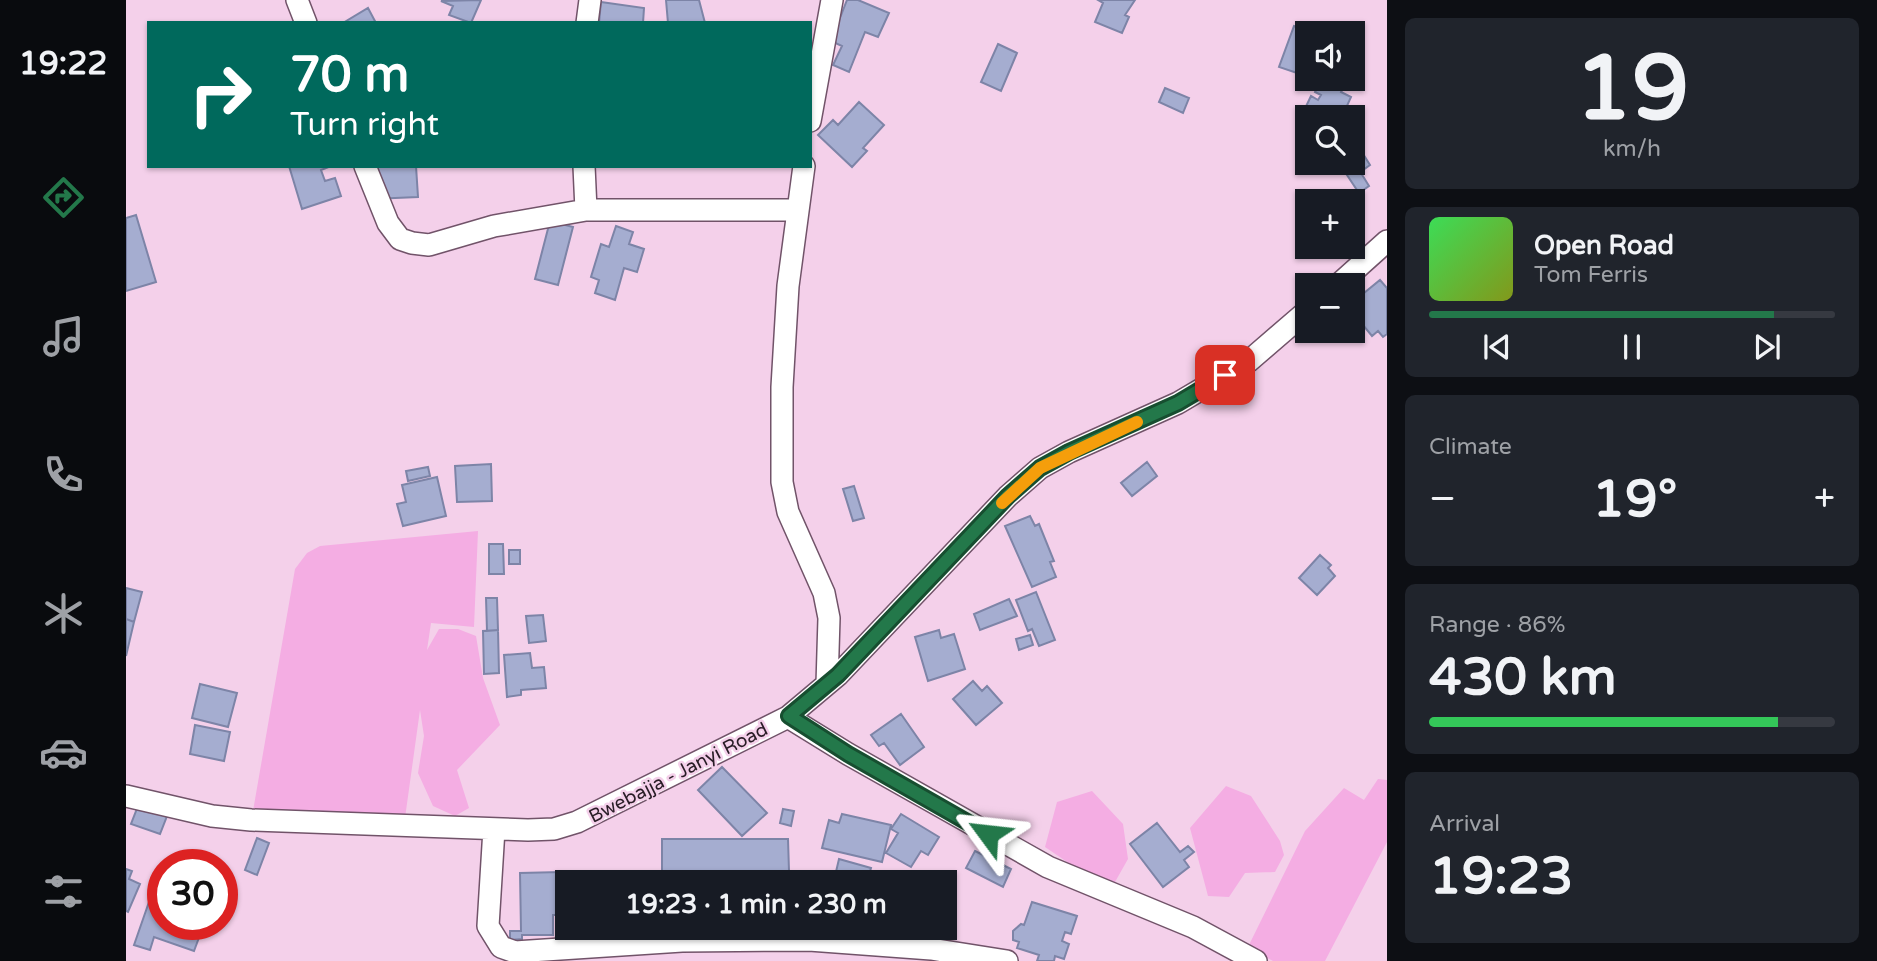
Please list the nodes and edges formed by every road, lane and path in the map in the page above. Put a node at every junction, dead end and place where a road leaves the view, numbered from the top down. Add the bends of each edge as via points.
1 (297, 0) edge
2 (590, 0) edge
3 (832, 0) edge
4 (305, 21) edge
5 (587, 21) edge
6 (812, 110) edge
7 (366, 168) edge
8 (584, 168) edge
9 (804, 168) edge
10 (586, 210) junction
11 (798, 210) junction
12 (1387, 241) edge
13 (1351, 273) edge
14 (1295, 322) edge
15 (827, 684) junction
16 (789, 716) junction
17 (126, 796) edge
18 (494, 829) junction
19 (1007, 961) edge
20 (1255, 961) edge

1 - 4 street
2 - 5 street
3 - 6 street
7 - 10 street via 388,223 400,239 412,243 429,245 494,226
8 - 10 street
9 - 11 street
10 - 11 street
11 - 15 street via 782,387 782,482 788,512 824,593 829,618
12 - 13 street
14 - 15 street via 1248,361 1178,403 1040,468
15 - 16 street
16 - 18 street, Bwebajja - Janyi Road via 577,822 554,830
16 - 20 street, Bwebajja - Janyi Road via 1048,867 1193,928
17 - 18 street, Bwebajja - Janyi Road via 246,820
18 - 19 street via 488,926 501,947 515,952 682,941 809,940 931,948

